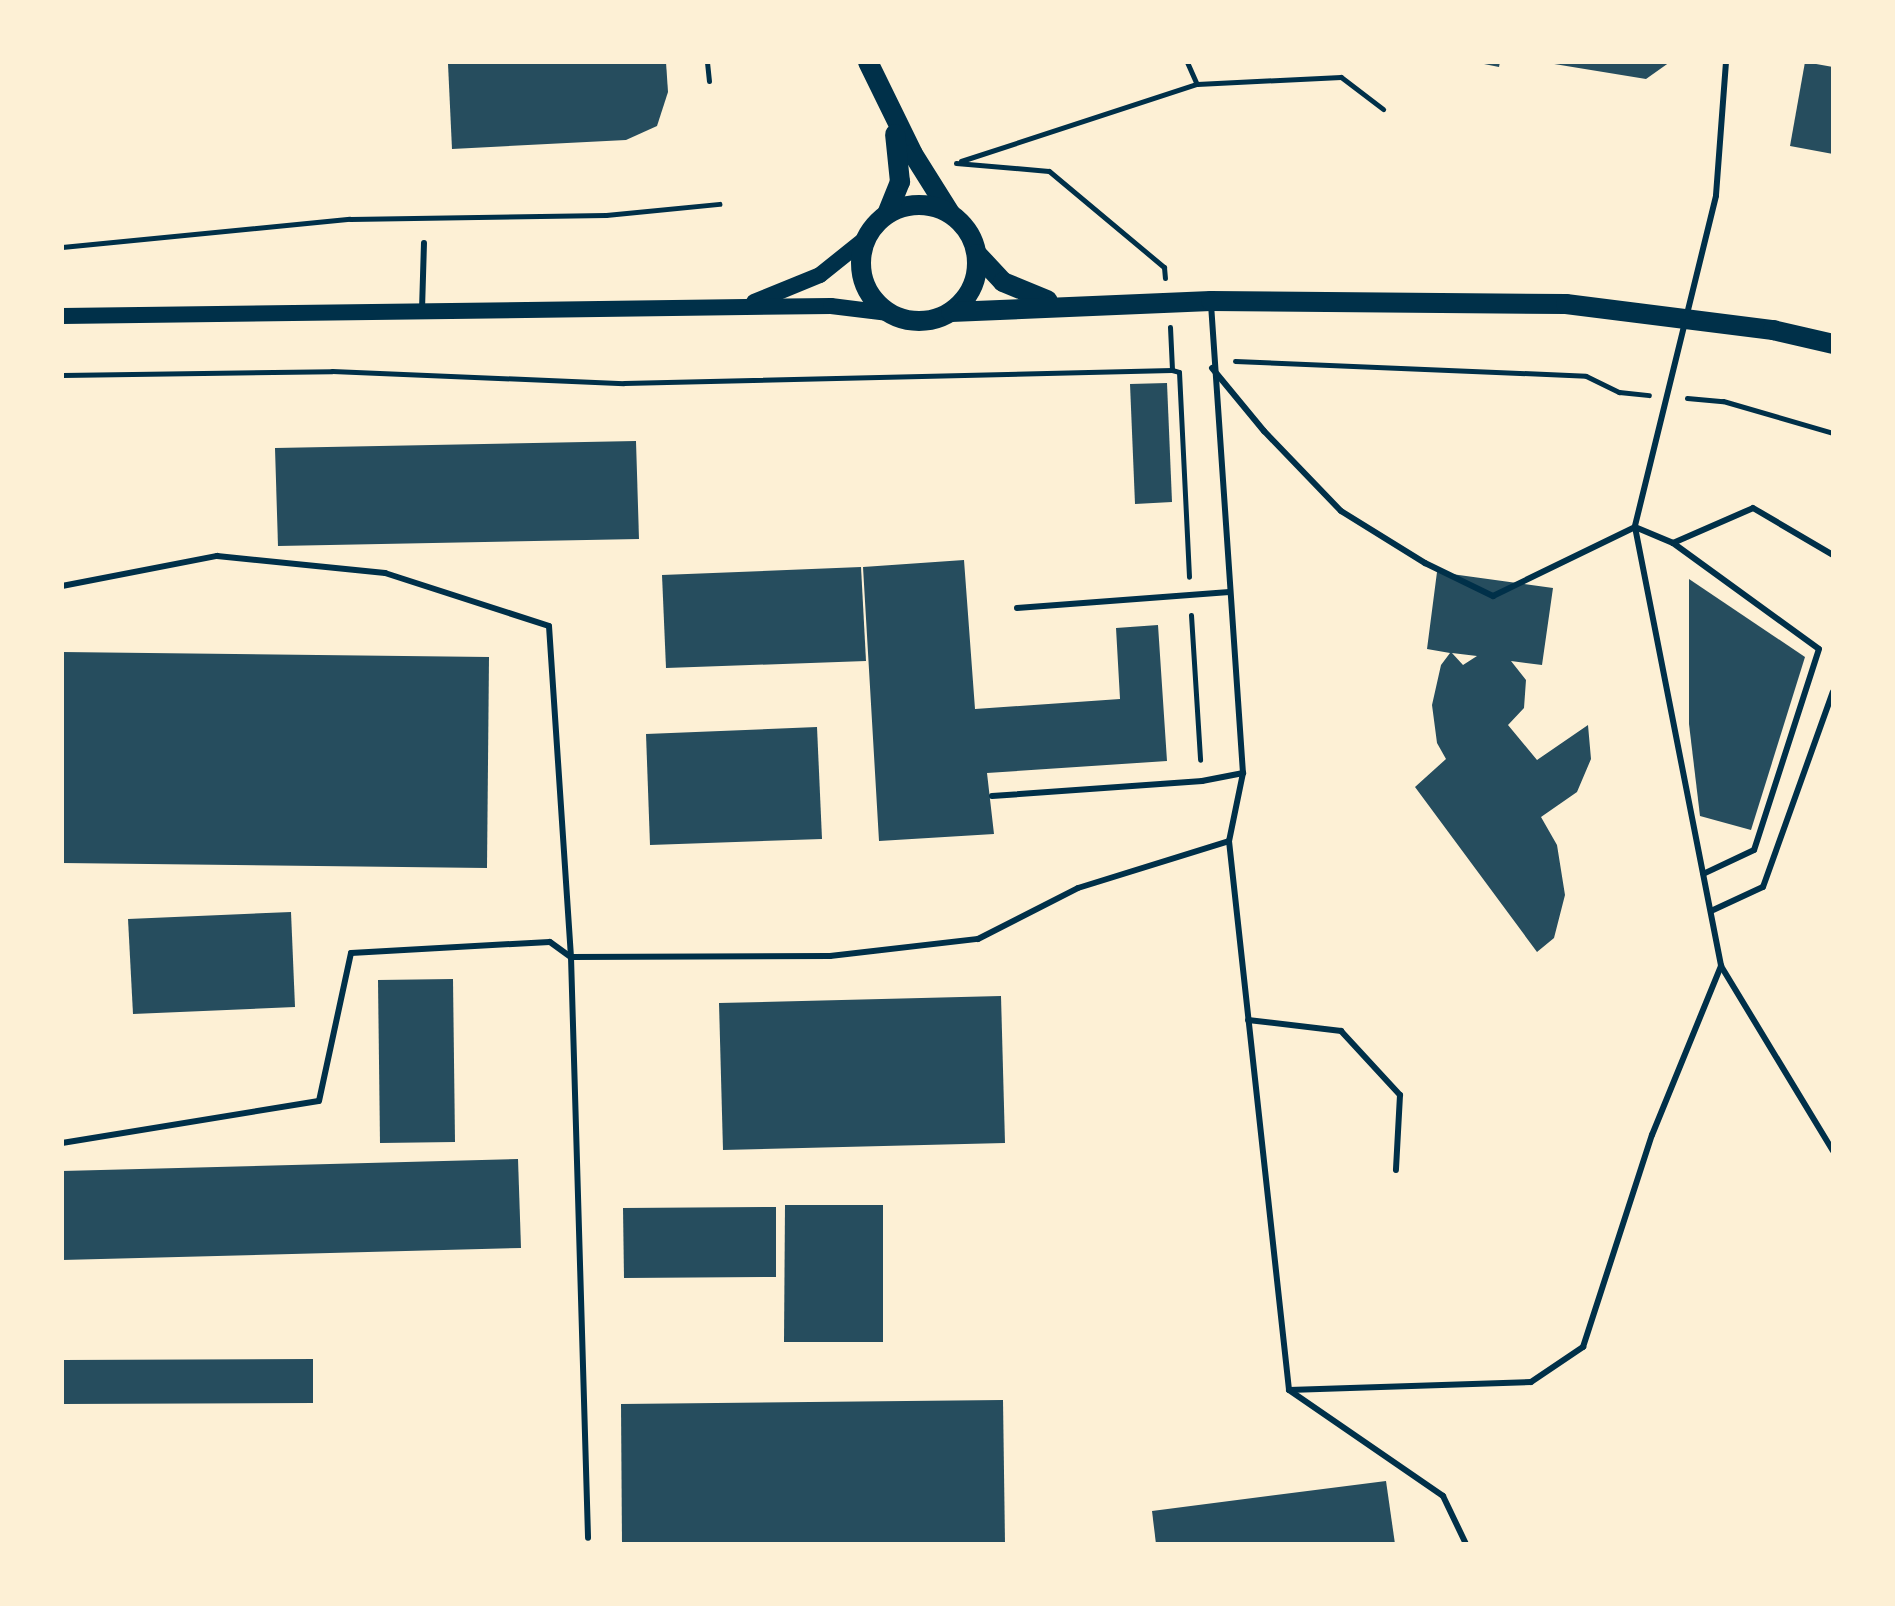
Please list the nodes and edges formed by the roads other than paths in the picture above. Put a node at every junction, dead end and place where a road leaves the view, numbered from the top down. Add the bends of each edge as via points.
1 (868, 62) edge
2 (1726, 62) edge
3 (888, 103) junction
4 (950, 213) junction
5 (887, 214) junction
6 (865, 239) junction
7 (424, 243) dead end
8 (977, 254) junction
9 (1211, 301) junction
10 (1066, 304) junction
11 (741, 307) junction
12 (422, 310) junction
13 (951, 312) junction
14 (887, 313) junction
15 (62, 316) edge
16 (1688, 318) junction
17 (1833, 344) edge
18 (1212, 368) junction
19 (1635, 527) junction
20 (1673, 543) junction
21 (1833, 555) edge
22 (62, 586) edge
23 (1229, 592) junction
24 (1017, 608) dead end
25 (1833, 692) edge
26 (1243, 773) junction
27 (992, 796) dead end
28 (1229, 841) junction
29 (1703, 874) junction
30 (1711, 911) junction
31 (571, 957) junction
32 (1721, 966) junction
33 (1248, 1020) junction
34 (62, 1143) edge
35 (1833, 1151) edge
36 (1396, 1170) dead end
37 (1289, 1390) junction
38 (588, 1538) dead end
39 (1466, 1544) edge

1 - 3 main road
2 - 16 lane via 1716,196
3 - 4 main road
3 - 5 main road via 900,182
4 - 5 main road via 918,204
4 - 8 main road via 963,224
5 - 6 main road
6 - 11 main road via 820,275
6 - 14 main road via 861,255 866,288
7 - 12 lane
8 - 10 main road via 1003,282 1031,297
8 - 13 main road via 973,287
9 - 10 main road
9 - 16 main road via 1566,304
9 - 18 lane
10 - 13 main road
11 - 12 main road
11 - 14 main road via 831,306
12 - 15 main road
13 - 14 main road via 919,322
16 - 17 main road
16 - 19 lane
18 - 19 lane via 1341,511 1425,563 1493,596
18 - 23 lane
19 - 20 lane
19 - 29 lane
20 - 21 lane via 1753,508
20 - 29 lane via 1819,649 1754,850
22 - 31 lane via 217,556 385,573 549,626
23 - 24 lane
23 - 26 lane
25 - 30 lane via 1763,887
26 - 27 lane via 1202,781
26 - 28 lane
28 - 31 lane via 1078,888 978,939 830,956
28 - 33 lane
29 - 30 lane
30 - 32 lane
31 - 34 lane via 550,942 351,953 319,1101
31 - 38 lane
32 - 35 lane
32 - 37 lane via 1652,1135 1583,1347 1531,1382
33 - 36 lane via 1341,1031 1400,1095
33 - 37 lane
37 - 39 lane via 1443,1496

